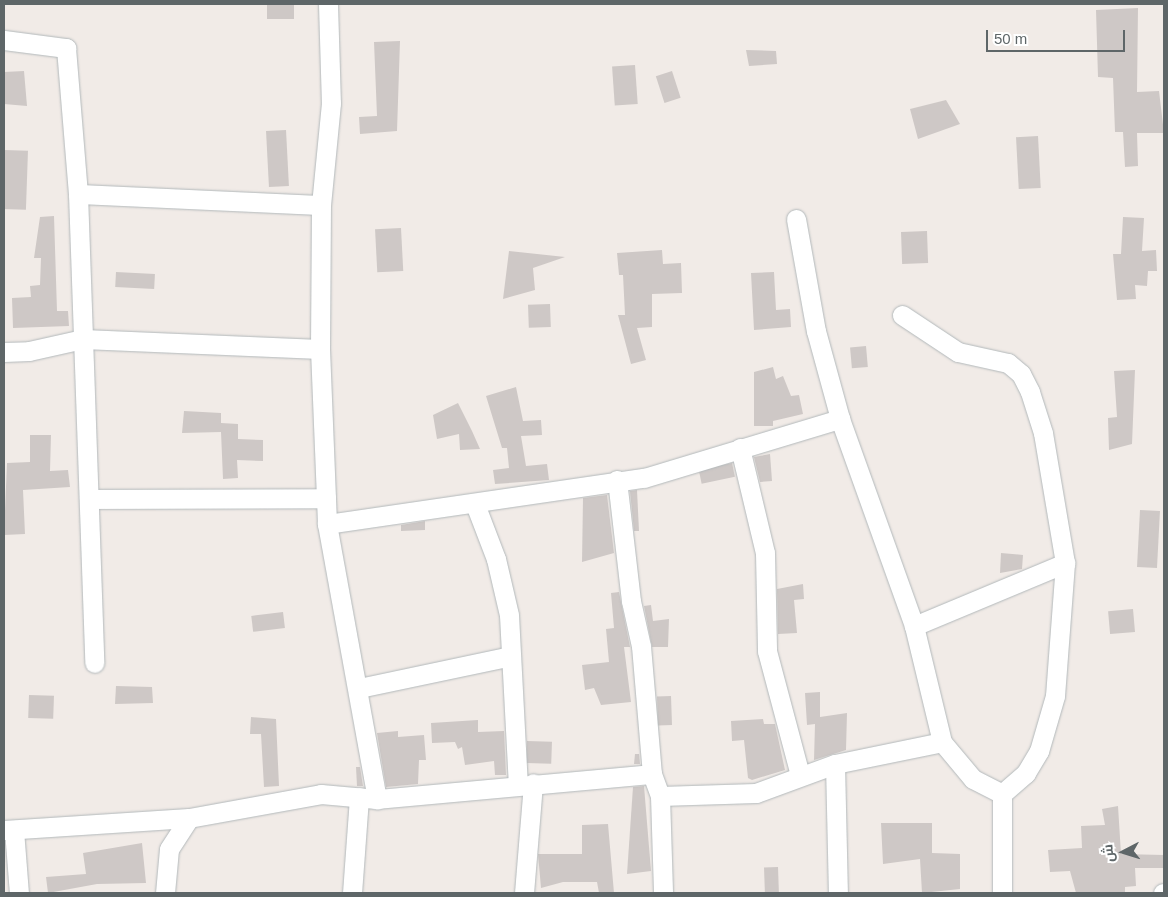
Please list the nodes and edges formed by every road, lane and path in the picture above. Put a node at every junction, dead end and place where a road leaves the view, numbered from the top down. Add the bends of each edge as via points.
1 (328, 4) edge
2 (4, 40) edge
3 (78, 194) junction
4 (321, 205) junction
5 (796, 219) dead end
6 (902, 315) dead end
7 (83, 339) junction
8 (320, 349) junction
9 (4, 352) edge
10 (840, 419) junction
11 (740, 448) junction
12 (617, 480) junction
13 (326, 498) junction
14 (89, 499) junction
15 (475, 504) junction
16 (327, 524) junction
17 (1065, 563) junction
18 (914, 626) junction
19 (511, 656) junction
20 (94, 663) dead end
21 (359, 688) junction
22 (942, 742) junction
23 (834, 764) junction
24 (652, 774) junction
25 (800, 775) junction
26 (526, 784) junction
27 (1002, 794) junction
28 (660, 796) junction
29 (359, 797) junction
30 (378, 799) junction
31 (189, 818) junction
32 (9, 830) edge
33 (19, 893) edge
34 (165, 893) edge
35 (352, 893) edge
36 (524, 893) edge
37 (663, 893) edge
38 (838, 893) edge
39 (1002, 893) edge

1 - 4 street via 330,104
2 - 3 street via 66,48
3 - 4 street
3 - 7 street
4 - 8 street
5 - 10 street via 816,331
6 - 17 street via 958,352 995,358 1021,374 1038,407
7 - 8 street
7 - 9 street via 29,352
7 - 14 street
8 - 13 street
10 - 11 street
10 - 18 street
11 - 12 street via 644,478
11 - 25 street via 765,553 767,651
12 - 15 street
12 - 24 street via 641,646
13 - 14 street
13 - 16 street
14 - 20 street
15 - 16 street
15 - 19 street via 496,559 509,615
16 - 21 street
17 - 18 street
17 - 27 street via 1051,724 1026,772
18 - 22 street
19 - 21 street
19 - 26 street
21 - 30 street
22 - 23 street
22 - 27 street via 973,779
23 - 25 street
23 - 38 street
24 - 26 street
24 - 28 street
25 - 28 street via 756,792
26 - 30 street
26 - 36 street
27 - 39 street
28 - 37 street
29 - 30 street
29 - 31 street via 321,794
29 - 35 street
31 - 32 street
31 - 34 street via 169,849
32 - 33 street

